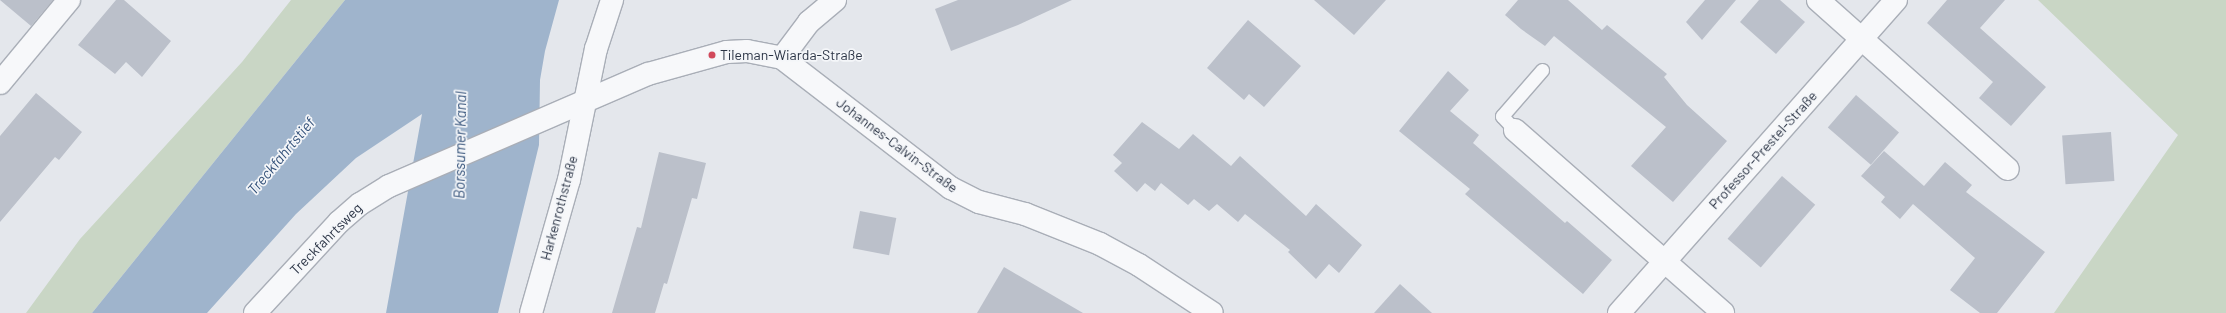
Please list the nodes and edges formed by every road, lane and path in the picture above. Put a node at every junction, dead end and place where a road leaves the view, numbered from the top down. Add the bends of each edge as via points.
1 (69, 0) edge
2 (612, 0) edge
3 (835, 0) edge
4 (1818, 0) edge
5 (1896, 0) edge
6 (1861, 39) junction
7 (782, 58) junction
8 (1542, 70) dead end
9 (0, 83) edge
10 (584, 103) junction
11 (1515, 130) joint
12 (2008, 169) dead end
13 (1665, 261) junction
14 (255, 313) edge
15 (531, 313) edge
16 (1212, 313) edge
17 (1619, 313) edge
18 (1723, 313) edge

1 - 9 street
2 - 10 street, Harkenrothstraße via 596,49
3 - 7 street via 809,22
4 - 6 street
5 - 6 street, Professor-Prestel-Straße
6 - 12 street
6 - 13 street, Professor-Prestel-Straße
7 - 10 street via 747,51 712,55 648,74
7 - 16 street, Johannes-Calvin-Straße via 951,188 979,202 1025,214 1100,244 1139,265
8 - 11 lane via 1502,116
10 - 14 street, Treckfahrtsweg via 389,186 360,204 339,222
10 - 15 street, Harkenrothstraße via 569,180
11 - 13 street
13 - 17 street, Professor-Prestel-Straße
13 - 18 street

